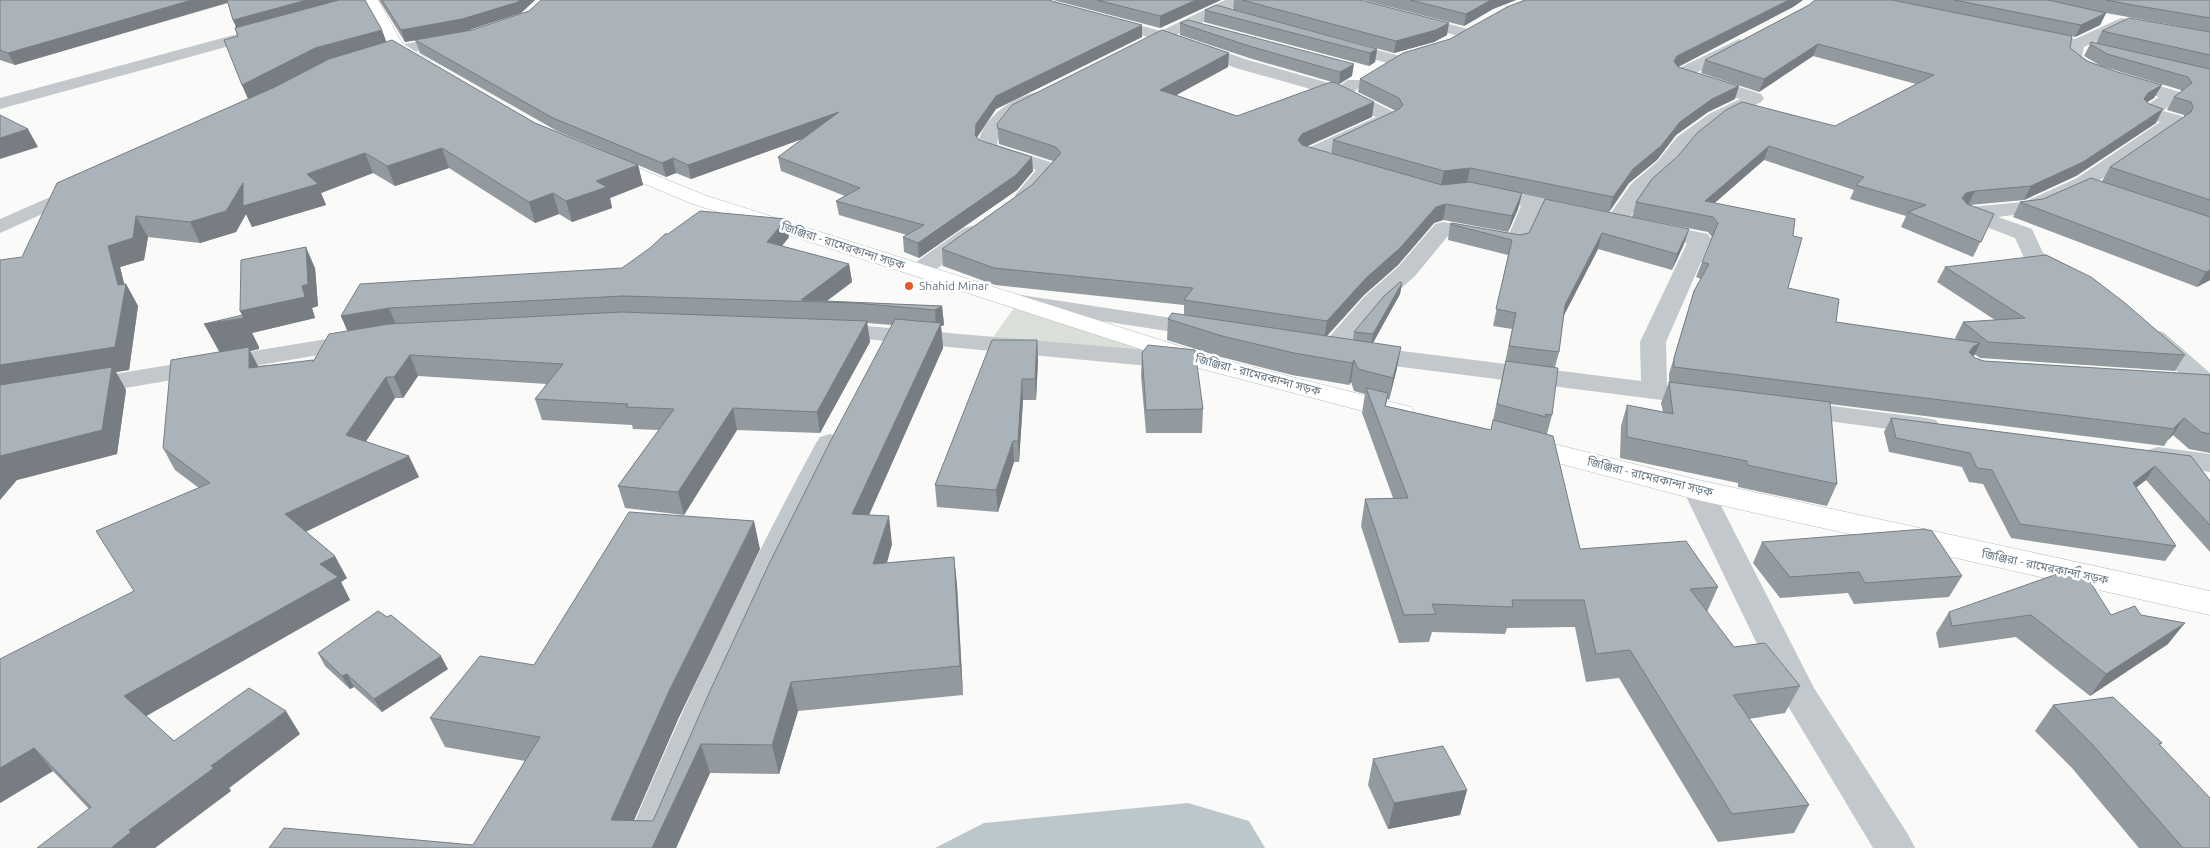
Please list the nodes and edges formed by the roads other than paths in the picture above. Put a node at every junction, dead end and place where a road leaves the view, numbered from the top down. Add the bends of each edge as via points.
1 (1338, 0) edge
2 (365, 3) edge
3 (1240, 9) edge
4 (1086, 16) edge
5 (2093, 17) edge
6 (2121, 23) junction
7 (1185, 24) junction
8 (276, 28) edge
9 (1204, 29) edge
10 (1162, 36) junction
11 (469, 37) edge
12 (1752, 38) edge
13 (2049, 38) edge
14 (2210, 38) edge
15 (1327, 42) edge
16 (1449, 42) edge
17 (2083, 47) junction
18 (1137, 48) edge
19 (400, 50) junction
20 (1413, 55) edge
21 (1394, 60) junction
22 (356, 63) edge
23 (441, 74) edge
24 (1051, 89) edge
25 (1341, 92) junction
26 (0, 104) edge
27 (584, 152) edge
28 (1351, 168) edge
29 (98, 182) edge
30 (2081, 183) junction
31 (1467, 190) edge
32 (2109, 192) edge
33 (1533, 202) junction
34 (1009, 207) edge
35 (1617, 220) junction
36 (985, 224) edge
37 (0, 227) edge
38 (920, 270) junction
39 (2083, 282) edge
40 (1019, 302) junction
41 (2140, 325) edge
42 (808, 329) edge
43 (1224, 333) edge
44 (377, 339) edge
45 (1211, 364) junction
46 (2158, 380) edge
47 (1654, 391) junction
48 (58, 392) edge
49 (1722, 400) edge
50 (1771, 406) edge
51 (844, 418) edge
52 (1421, 418) edge
53 (1947, 429) edge
54 (1498, 438) edge
55 (2132, 453) edge
56 (2210, 463) edge
57 (1698, 490) junction
58 (2210, 603) edge
59 (644, 848) edge
60 (1896, 848) edge

1 - 16 street via 1473,29
2 - 19 main road
3 - 7 street via 1213,10
4 - 10 street
5 - 6 street
6 - 14 street
6 - 17 street
7 - 9 street
7 - 10 street
8 - 26 street
10 - 18 street
10 - 25 street via 1242,64
11 - 19 street
12 - 35 street via 1681,74 1755,98 1715,118 1684,141 1665,165 1638,188
13 - 17 street
15 - 21 street
17 - 30 street via 2073,59 2094,72 2174,96 2148,112 2175,120
19 - 22 street
19 - 23 main road
20 - 21 street
21 - 25 street via 1366,71
24 - 34 street via 1004,114 986,139 987,148 1049,168 1025,195
25 - 28 street via 1390,117 1308,155
27 - 38 main road, জিঞ্জিরা - রামেরকান্দা সড়ক via 700,200
29 - 37 street
30 - 32 street
30 - 39 street via 2028,208 1968,213 2024,234 2034,257
31 - 33 street
33 - 35 street
33 - 47 street via 1517,242 1443,229 1407,271 1322,348
35 - 47 street via 1700,239 1653,342
36 - 38 street
38 - 40 main road, জিঞ্জিরা - রামেরকান্দা সড়ক
40 - 43 street
40 - 45 main road, জিঞ্জিরা - রামেরকান্দা সড়ক
41 - 46 street via 2206,383
42 - 45 street via 882,347
44 - 48 street
45 - 52 main road, জিঞ্জিরা - রামেরকান্দা সড়ক
47 - 49 street
50 - 53 street
51 - 59 street via 761,578 675,768
54 - 57 main road, জিঞ্জিরা - রামেরকান্দা সড়ক
55 - 56 street
57 - 58 main road, জিঞ্জিরা - রামেরকান্দা সড়ক
57 - 60 street via 1800,696

